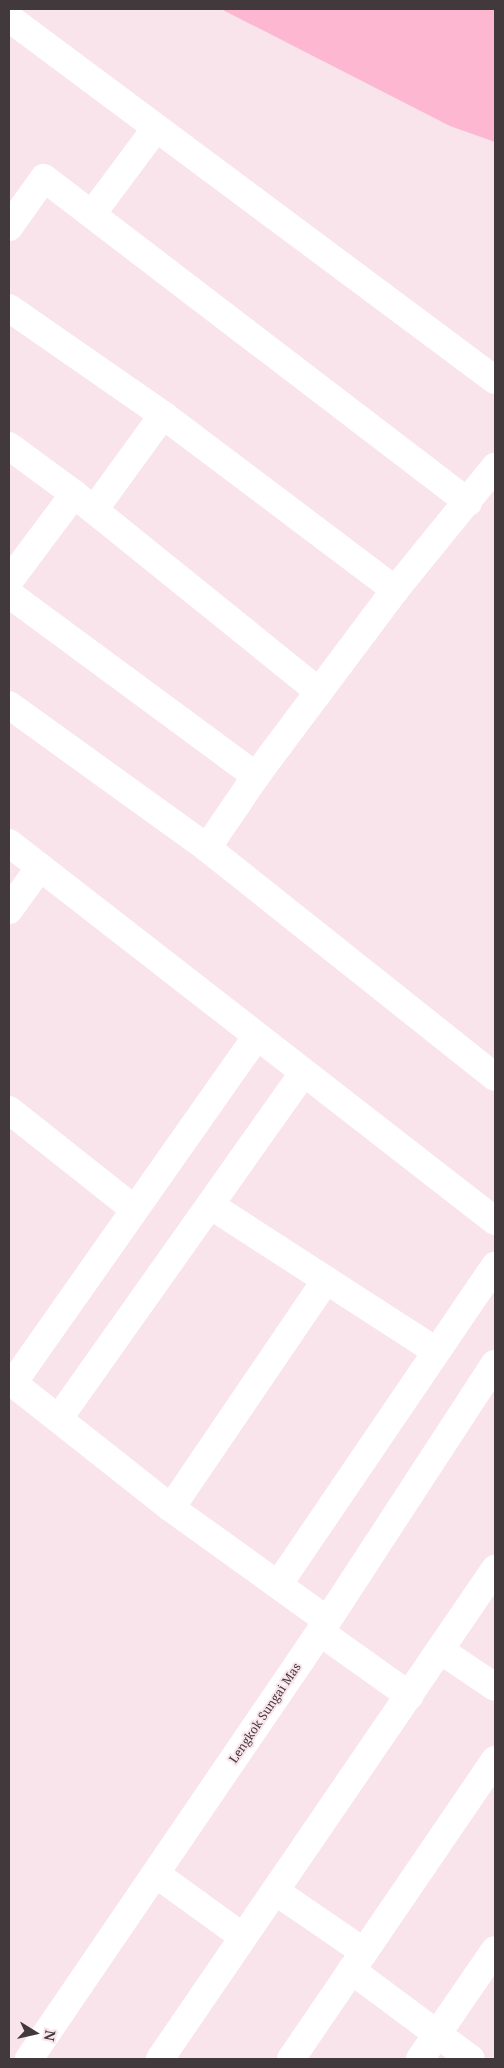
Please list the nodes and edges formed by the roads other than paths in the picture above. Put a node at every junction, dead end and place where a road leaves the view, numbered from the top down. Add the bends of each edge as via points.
1 (9, 18) edge
2 (156, 128) junction
3 (92, 214) junction
4 (9, 228) edge
5 (9, 308) edge
6 (495, 380) edge
7 (163, 415) junction
8 (9, 446) edge
9 (495, 467) edge
10 (84, 502) junction
11 (468, 502) junction
12 (9, 580) edge
13 (395, 590) junction
14 (9, 594) edge
15 (320, 692) junction
16 (9, 705) edge
17 (256, 776) junction
18 (9, 843) edge
19 (207, 848) junction
20 (40, 867) junction
21 (9, 910) edge
22 (257, 1036) junction
23 (303, 1074) junction
24 (495, 1076) edge
25 (9, 1110) edge
26 (210, 1205) junction
27 (134, 1209) junction
28 (495, 1221) edge
29 (495, 1266) edge
30 (324, 1280) junction
31 (436, 1351) junction
32 (495, 1364) edge
33 (11, 1381) edge
34 (59, 1418) junction
35 (171, 1508) junction
36 (495, 1569) edge
37 (278, 1585) junction
38 (323, 1626) junction
39 (440, 1650) junction
40 (495, 1687) edge
41 (410, 1696) junction
42 (495, 1760) edge
43 (156, 1874) junction
44 (275, 1891) junction
45 (243, 1938) junction
46 (495, 1950) edge
47 (358, 1961) junction
48 (436, 2034) junction
49 (29, 2059) edge
50 (160, 2059) edge
51 (291, 2059) edge
52 (420, 2059) edge
53 (471, 2059) edge

1 - 2 street
2 - 3 street
2 - 6 street
3 - 4 street via 44,178
3 - 11 street
5 - 7 street
7 - 10 street
7 - 13 street
8 - 10 street
9 - 11 street
10 - 12 street
10 - 15 street
11 - 13 street
13 - 15 street
14 - 17 street
15 - 17 street
16 - 19 street
17 - 19 street
18 - 20 street
19 - 24 street
20 - 21 street
20 - 22 street
22 - 23 street
22 - 27 street
23 - 26 street
23 - 28 street
25 - 27 street
26 - 30 street
26 - 34 street
27 - 33 street
29 - 31 street
30 - 31 street
30 - 35 street
31 - 37 street
32 - 38 street, Lengkok Sungai Mas
33 - 34 street
34 - 35 street
35 - 37 street
36 - 39 street
37 - 38 street
38 - 41 street
38 - 43 street, Lengkok Sungai Mas
39 - 40 street
39 - 41 street
41 - 44 street
42 - 47 street
43 - 45 street
43 - 49 street, Lengkok Sungai Mas
44 - 45 street
44 - 47 street
45 - 50 street
46 - 48 street
47 - 48 street
47 - 51 street
48 - 52 street
48 - 53 street

